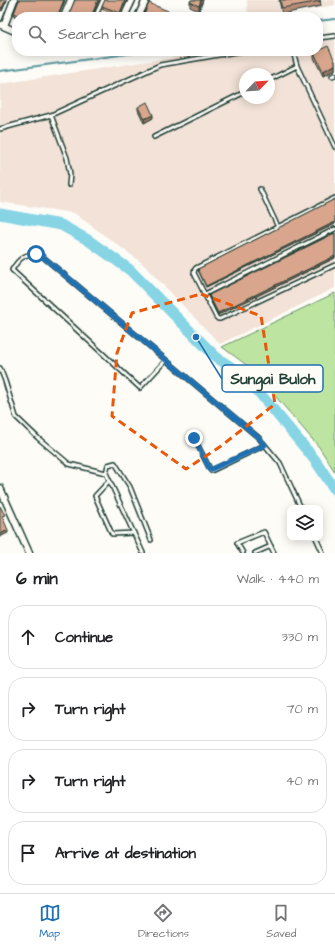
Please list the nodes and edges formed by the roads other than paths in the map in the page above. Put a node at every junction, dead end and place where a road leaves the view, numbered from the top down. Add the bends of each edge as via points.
1 (14, 0) edge
2 (71, 0) edge
3 (102, 0) edge
4 (132, 0) edge
5 (146, 0) edge
6 (66, 12) edge
7 (97, 12) edge
8 (126, 12) edge
9 (140, 12) edge
10 (2, 25) edge
11 (12, 30) edge
12 (335, 36) edge
13 (323, 37) edge
14 (213, 56) edge
15 (294, 56) edge
16 (297, 66) junction
17 (275, 77) edge
18 (239, 95) edge
19 (51, 116) junction
20 (0, 129) edge
21 (154, 137) dead end
22 (335, 147) edge
23 (69, 185) dead end
24 (260, 189) dead end
25 (335, 198) edge
26 (278, 227) junction
27 (335, 228) edge
28 (335, 265) edge
29 (205, 294) junction
30 (166, 360) junction
31 (0, 368) edge
32 (194, 438) dead end
33 (265, 445) junction
34 (106, 473) junction
35 (109, 481) junction
36 (0, 490) edge
37 (301, 505) edge
38 (134, 534) junction
39 (151, 540) dead end
40 (317, 541) edge
41 (271, 546) junction
42 (29, 553) edge
43 (143, 553) edge
44 (243, 553) edge
45 (255, 553) edge
46 (274, 553) edge
47 (323, 553) edge

1 - 10 street
2 - 6 street
3 - 7 lane
4 - 8 street
5 - 9 street
10 - 11 street
12 - 13 lane
14 - 19 lane via 160,65
15 - 16 lane
16 - 17 lane
16 - 22 lane
18 - 21 lane
19 - 20 lane
19 - 23 lane via 67,158
24 - 26 lane
25 - 26 lane
26 - 29 lane via 195,269 194,274
27 - 29 lane
28 - 29 lane via 220,319 216,317
30 - 30 lane via 140,388 12,270 23,257 32,253 42,256
30 - 33 lane
31 - 34 lane via 16,416 38,438 69,464
32 - 33 lane via 210,470
33 - 37 lane via 280,463
34 - 35 lane
34 - 39 lane via 108,465 115,463 130,487
35 - 38 lane
35 - 38 lane via 95,496 112,534
36 - 42 street
38 - 43 lane
40 - 47 lane
41 - 44 lane via 264,532 237,543
41 - 45 lane
41 - 46 lane

